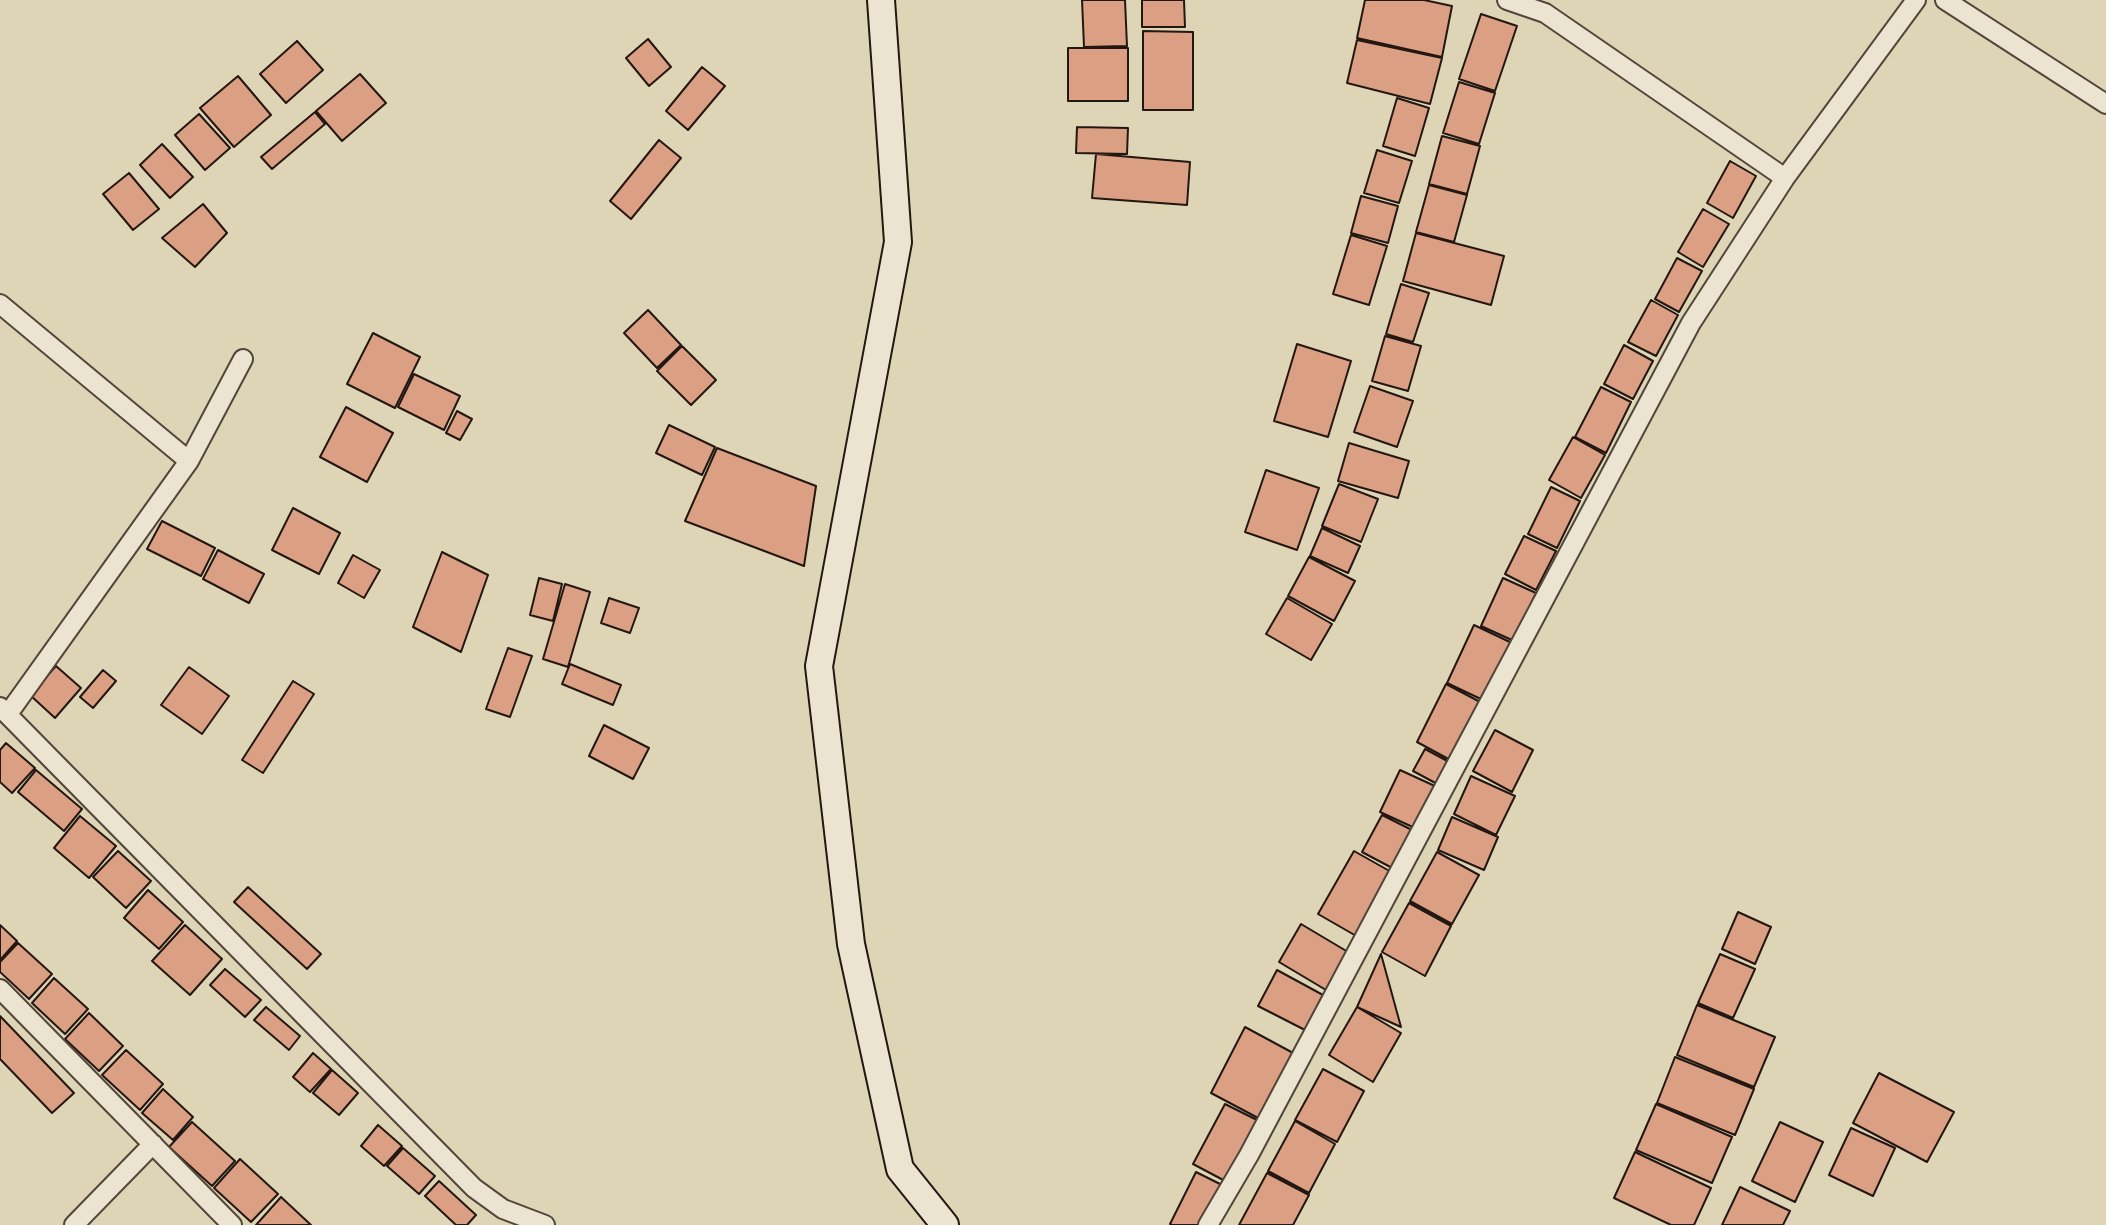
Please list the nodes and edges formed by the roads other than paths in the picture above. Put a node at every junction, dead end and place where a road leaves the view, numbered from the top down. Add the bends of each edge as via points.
1 (881, 0) edge
2 (1507, 0) edge
3 (1916, 0) edge
4 (1945, 0) edge
5 (2106, 104) edge
6 (1785, 178) junction
7 (0, 304) edge
8 (243, 359) dead end
9 (189, 461) junction
10 (4, 711) edge
11 (0, 989) edge
12 (153, 1144) junction
13 (74, 1225) edge
14 (232, 1225) edge
15 (545, 1225) edge
16 (945, 1225) edge
17 (1208, 1225) edge

1 - 16 street via 898,242 819,666 851,944 900,1169
2 - 6 street via 1545,13
3 - 6 street
4 - 5 street
6 - 17 street via 1691,323
7 - 9 street
8 - 9 street
9 - 10 street
10 - 15 street via 474,1188 503,1209
11 - 12 street
12 - 13 street
12 - 14 street

